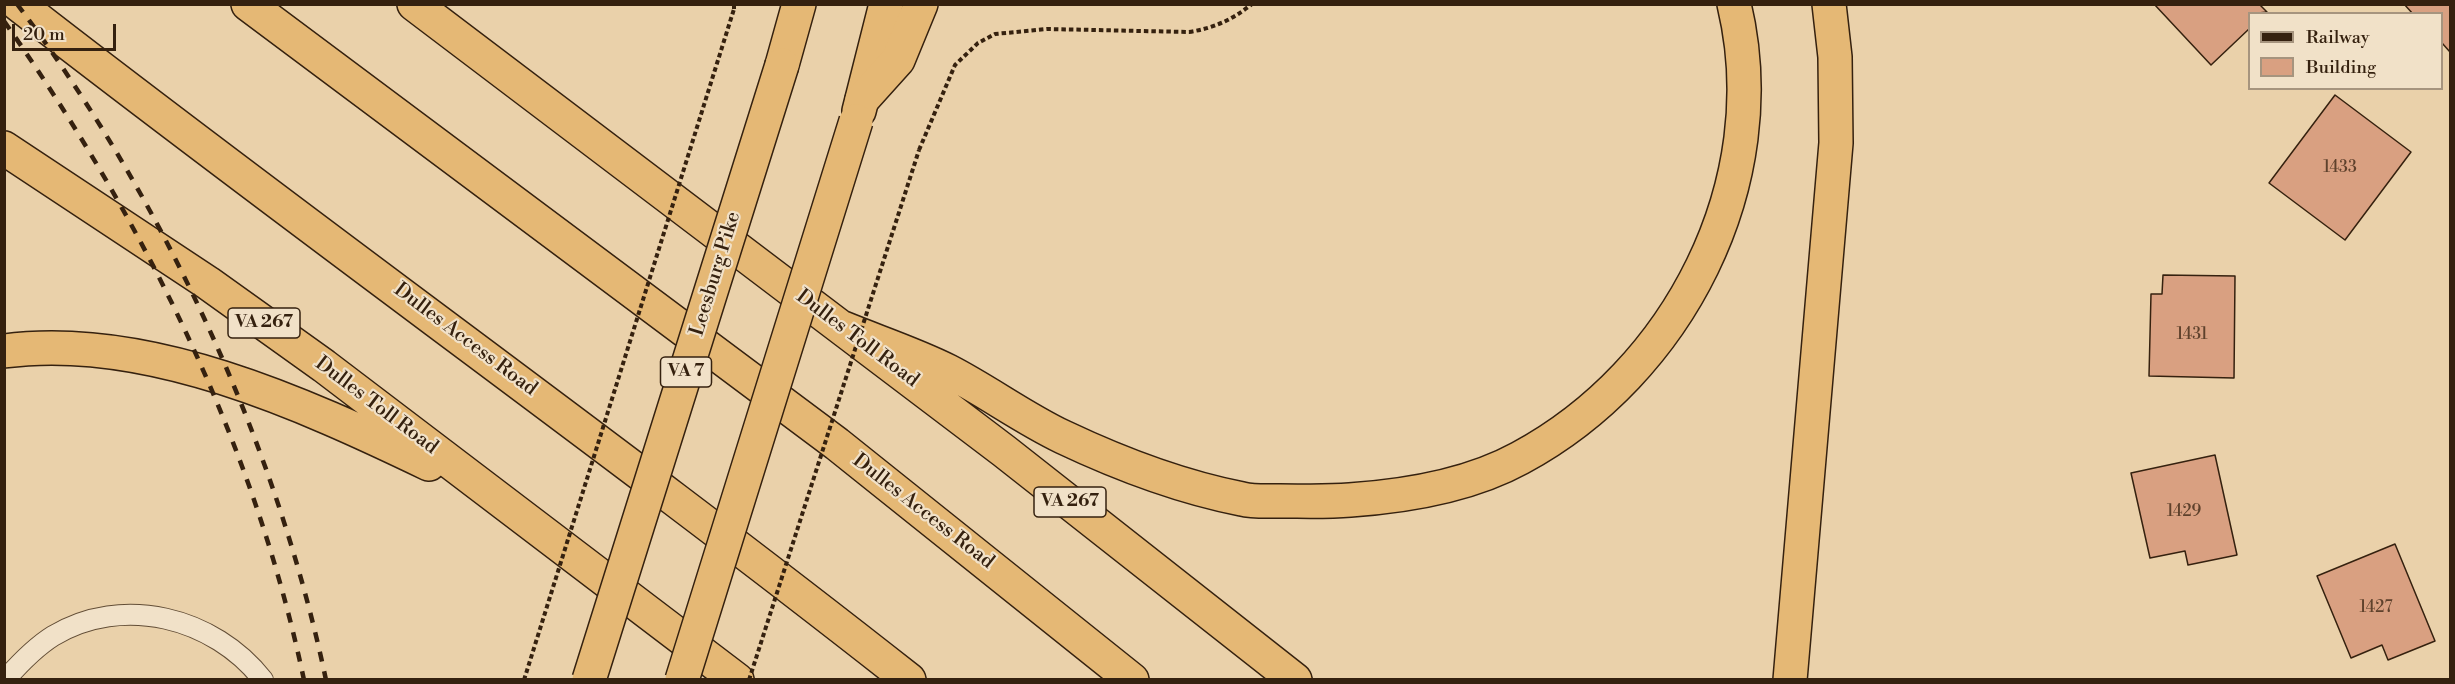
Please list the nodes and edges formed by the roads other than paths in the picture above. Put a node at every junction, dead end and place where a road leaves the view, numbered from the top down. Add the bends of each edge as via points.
1 (18, 4) edge
2 (248, 4) edge
3 (414, 4) edge
4 (799, 4) edge
5 (886, 4) edge
6 (921, 4) edge
7 (1734, 4) edge
8 (1829, 4) edge
9 (862, 100) junction
10 (4, 148) edge
11 (843, 328) junction
12 (4, 351) edge
13 (515, 511) junction
14 (5, 680) edge
15 (263, 680) edge
16 (589, 680) edge
17 (682, 680) edge
18 (737, 680) edge
19 (909, 680) edge
20 (1132, 680) edge
21 (1295, 680) edge
22 (1790, 680) edge

1 - 19 highway, Dulles Access Road via 586,430
2 - 20 highway, Dulles Access Road via 837,444
3 - 11 highway, Dulles Toll Road / VA 267
4 - 16 highway, Leesburg Pike / VA 7, bridge
5 - 9 highway
6 - 9 highway via 898,60
7 - 11 highway via 1743,62 1739,153 1720,228 1687,298 1653,347 1618,387 1567,429 1519,459 1465,481 1396,497 1326,502 1245,500 1159,477 1062,437 947,371
8 - 22 highway via 1835,57 1836,143
9 - 17 highway, bridge
10 - 13 highway, Dulles Toll Road / VA 267 via 208,283
11 - 21 highway, Dulles Toll Road / VA 267
12 - 13 highway via 66,349 108,353 181,366 237,382 388,444
13 - 18 highway, Dulles Toll Road / VA 267
14 - 15 lane via 44,642 70,627 105,617 137,614 172,619 202,631 247,661

